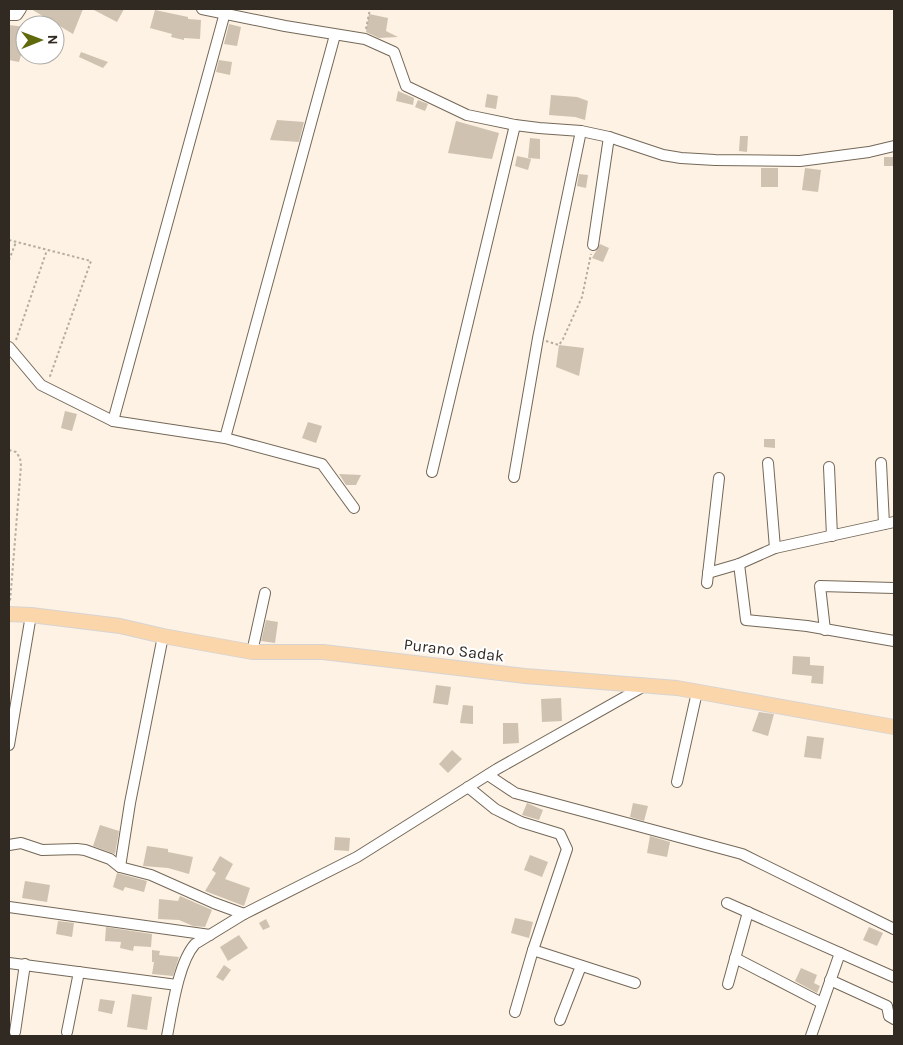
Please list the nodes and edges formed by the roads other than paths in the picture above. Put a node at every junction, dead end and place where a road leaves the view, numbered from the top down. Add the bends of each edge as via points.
1 (21, 9) edge
2 (202, 9) edge
3 (225, 11) edge
4 (9, 16) edge
5 (336, 35) junction
6 (515, 125) junction
7 (581, 131) junction
8 (609, 136) junction
9 (894, 146) edge
10 (593, 245) road end
11 (11, 349) edge
12 (113, 421) junction
13 (225, 438) junction
14 (768, 463) dead end
15 (881, 464) dead end
16 (829, 467) dead end
17 (432, 472) dead end
18 (514, 477) dead end
19 (719, 478) dead end
20 (354, 508) dead end
21 (889, 523) edge
22 (832, 536) junction
23 (776, 548) junction
24 (739, 564) junction
25 (894, 588) edge
26 (265, 593) dead end
27 (9, 614) edge
28 (31, 615) junction
29 (826, 630) junction
30 (163, 636) junction
31 (894, 641) edge
32 (252, 652) junction
33 (646, 685) junction
34 (697, 692) junction
35 (894, 727) edge
36 (9, 745) edge
37 (488, 775) junction
38 (677, 782) dead end
39 (468, 787) junction
40 (9, 845) edge
41 (120, 868) junction
42 (727, 903) dead end
43 (9, 907) edge
44 (748, 912) junction
45 (244, 914) junction
46 (894, 929) edge
47 (210, 935) junction
48 (533, 950) junction
49 (840, 953) junction
50 (735, 958) junction
51 (9, 962) edge
52 (25, 964) junction
53 (582, 966) junction
54 (79, 972) junction
55 (894, 977) edge
56 (830, 980) junction
57 (634, 983) dead end
58 (728, 984) dead end
59 (177, 985) junction
60 (822, 1003) junction
61 (515, 1012) dead end
62 (894, 1019) edge
63 (560, 1020) dead end
64 (15, 1032) dead end
65 (67, 1032) dead end
66 (167, 1036) edge
67 (811, 1036) edge

1 - 4 street via 18,15
2 - 3 street
3 - 5 street
3 - 12 street
5 - 6 street via 365,39 394,52 406,86 467,115
5 - 13 street
6 - 7 street
6 - 17 street
7 - 8 street
7 - 18 street via 538,338
8 - 9 street via 663,155 715,160 800,160
8 - 10 street
11 - 12 street via 41,385
12 - 13 street
13 - 20 street via 322,464
14 - 23 street
15 - 21 street
16 - 22 street
19 - 24 street via 707,578
21 - 22 street
22 - 23 street
23 - 24 street
24 - 29 street via 746,620
25 - 29 street via 820,586
26 - 32 street
27 - 28 main road, Purano Sadak
28 - 30 main road, Purano Sadak via 120,626
28 - 36 street
29 - 31 street
30 - 32 main road, Purano Sadak
30 - 41 street
32 - 33 main road, Purano Sadak via 323,652 524,676
33 - 34 main road, Purano Sadak
33 - 37 street
34 - 35 main road, Purano Sadak
34 - 38 street
37 - 39 street
37 - 46 street via 515,793 742,854
39 - 45 street via 357,857
39 - 48 street via 495,809 521,822 560,834 566,849
40 - 41 street via 21,843 42,850 81,849 110,859
41 - 45 street via 151,875
42 - 44 street
43 - 47 street
44 - 49 street
44 - 50 street
45 - 47 street
47 - 59 street via 190,949
48 - 53 street
48 - 61 street
49 - 55 street
49 - 56 street
50 - 58 street
50 - 60 street
51 - 52 street
52 - 54 street
52 - 64 street
53 - 57 street
53 - 63 street
54 - 59 street
54 - 65 street
56 - 60 street
56 - 62 street via 887,1006 889,1016
59 - 66 street
60 - 67 street

